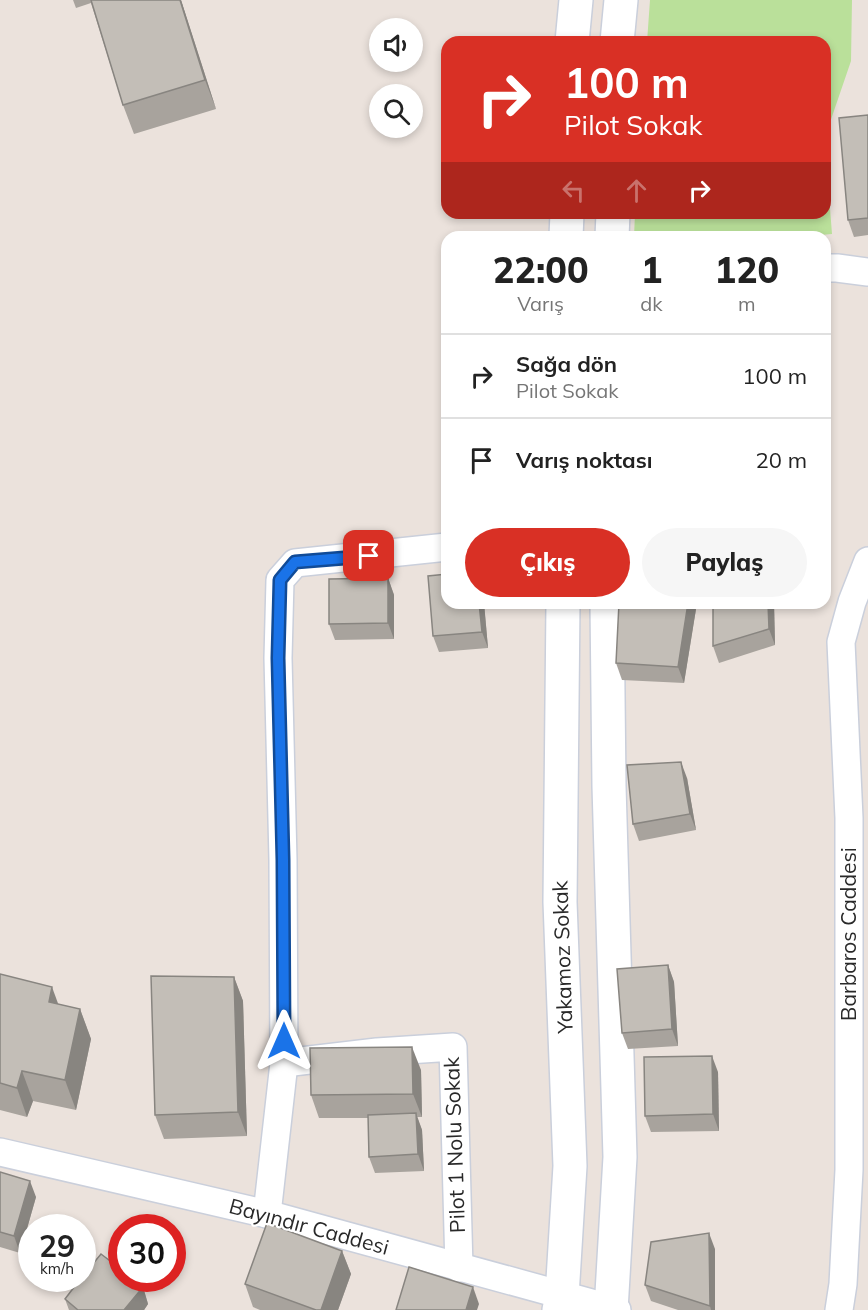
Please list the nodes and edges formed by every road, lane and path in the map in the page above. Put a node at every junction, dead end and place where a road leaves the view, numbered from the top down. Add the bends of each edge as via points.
1 (576, 0) edge
2 (621, 0) edge
3 (573, 36) edge
4 (618, 36) edge
5 (831, 268) edge
6 (868, 272) edge
7 (441, 548) edge
8 (868, 561) edge
9 (563, 609) edge
10 (607, 609) edge
11 (284, 1063) junction
12 (0, 1152) edge
13 (267, 1214) junction
14 (459, 1268) junction
15 (560, 1303) edge
16 (613, 1309) edge
17 (839, 1310) edge

1 - 3 main road
2 - 4 main road
5 - 6 street
7 - 11 street via 295,562 280,580
8 - 17 street, Barbaros Caddesi via 841,642 849,818 849,1170
9 - 15 main road, Yakamoz Sokak via 560,902 570,1166
10 - 16 main road via 620,1157
11 - 13 street
11 - 14 street, Pilot 1 Nolu Sokak via 453,1047
12 - 13 street, Bayındır Caddesi
13 - 14 street, Bayındır Caddesi
14 - 15 street, Bayındır Caddesi
15 - 16 street, Bayındır Caddesi

